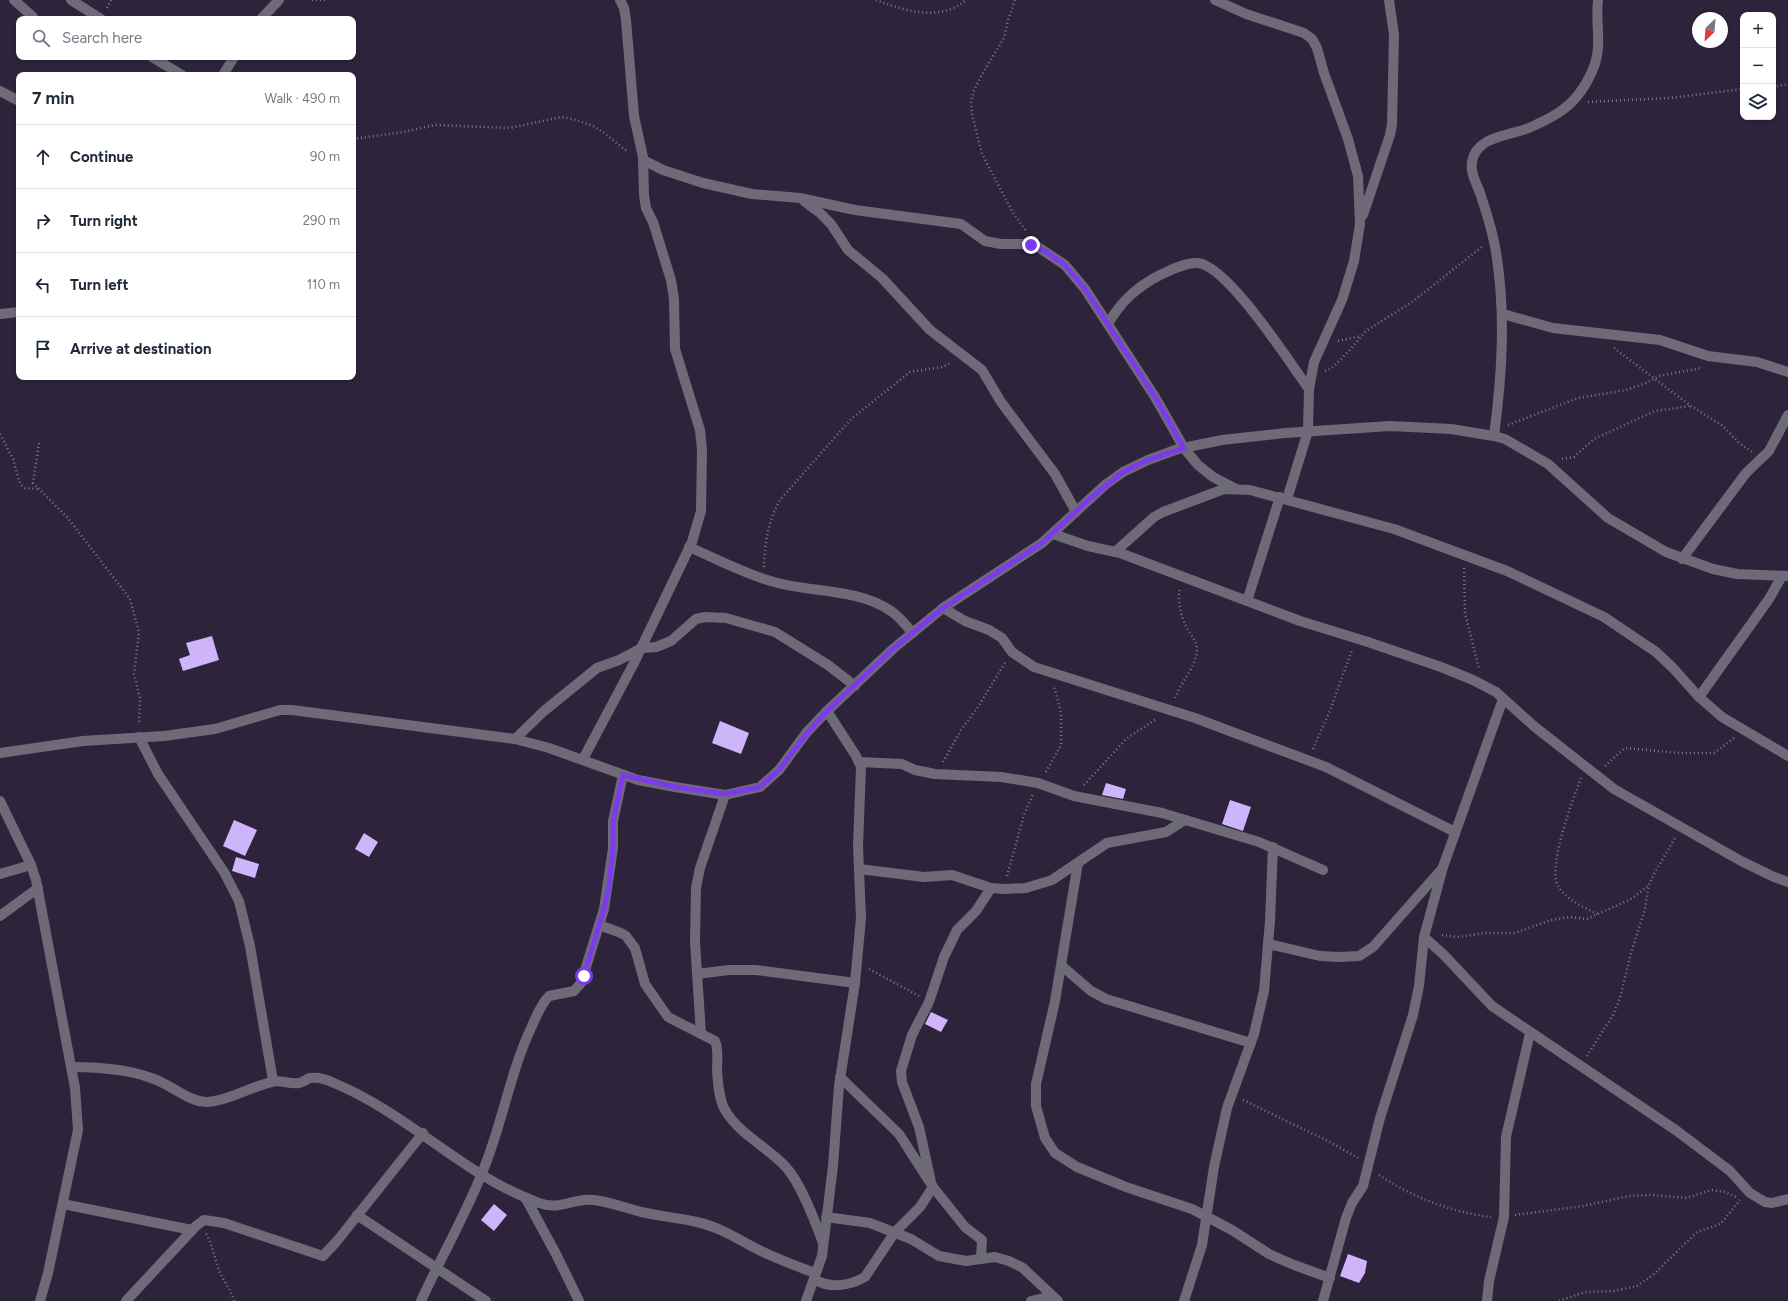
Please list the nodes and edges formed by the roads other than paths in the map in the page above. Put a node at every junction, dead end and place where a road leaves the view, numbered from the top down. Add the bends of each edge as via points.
1 (14, 0) edge
2 (71, 0) edge
3 (279, 0) edge
4 (620, 0) edge
5 (1215, 0) edge
6 (1389, 0) edge
7 (1598, 0) edge
8 (31, 16) edge
9 (96, 16) edge
10 (264, 16) edge
11 (157, 60) edge
12 (232, 60) edge
13 (177, 72) edge
14 (225, 72) edge
15 (0, 91) edge
16 (16, 99) edge
17 (643, 160) junction
18 (800, 198) junction
19 (1360, 224) junction
20 (16, 312) edge
21 (0, 314) edge
22 (1503, 314) junction
23 (1108, 324) junction
24 (1788, 372) edge
25 (1309, 389) junction
26 (1788, 415) edge
27 (1308, 431) junction
28 (1495, 432) junction
29 (1184, 448) junction
30 (1237, 490) junction
31 (1283, 498) junction
32 (1076, 512) junction
33 (1052, 534) junction
34 (689, 547) junction
35 (1115, 552) junction
36 (1682, 559) junction
37 (1785, 576) edge
38 (1247, 601) junction
39 (943, 608) junction
40 (912, 633) junction
41 (642, 648) junction
42 (855, 686) junction
43 (1698, 697) junction
44 (1503, 699) junction
45 (827, 711) junction
46 (139, 737) junction
47 (515, 739) junction
48 (0, 753) edge
49 (1788, 756) edge
50 (583, 759) junction
51 (859, 762) junction
52 (623, 775) junction
53 (725, 794) junction
54 (0, 801) edge
55 (1184, 820) junction
56 (1455, 832) junction
57 (1273, 847) junction
58 (1078, 863) junction
59 (31, 865) junction
60 (1443, 867) junction
61 (859, 869) junction
62 (1323, 870) dead end
63 (0, 874) edge
64 (1788, 882) edge
65 (38, 888) junction
66 (991, 888) junction
67 (0, 916) edge
68 (599, 925) junction
69 (1425, 933) junction
70 (1268, 944) junction
71 (1062, 966) junction
72 (698, 974) junction
73 (855, 983) junction
74 (1530, 1033) junction
75 (701, 1034) junction
76 (1251, 1043) junction
77 (71, 1067) junction
78 (840, 1077) junction
79 (273, 1081) junction
80 (423, 1133) junction
81 (481, 1174) junction
82 (932, 1185) junction
83 (525, 1197) junction
84 (1788, 1199) edge
85 (63, 1204) junction
86 (357, 1215) junction
87 (826, 1217) junction
88 (1207, 1217) junction
89 (196, 1226) junction
90 (895, 1232) junction
91 (823, 1245) junction
92 (981, 1257) junction
93 (436, 1268) junction
94 (1330, 1278) junction
95 (814, 1279) junction
96 (1055, 1298) edge
97 (40, 1301) edge
98 (126, 1301) edge
99 (421, 1301) edge
100 (486, 1301) edge
101 (579, 1301) edge
102 (806, 1301) edge
103 (814, 1301) edge
104 (1031, 1301) edge
105 (1184, 1301) edge
106 (1322, 1301) edge
107 (1487, 1301) edge

1 - 8 street
2 - 9 street
3 - 10 street
4 - 17 street via 626,20 634,116
5 - 19 street via 1246,14 1304,33 1316,44 1353,157 1360,195
6 - 19 street via 1394,35 1392,124
7 - 22 street via 1599,53 1590,76 1574,100 1558,114 1530,128 1480,146 1472,162 1473,176 1481,194 1493,238
11 - 13 street
12 - 14 street
15 - 16 street
17 - 18 street via 663,170 703,183 752,194
17 - 34 street via 646,208 653,222 673,290 675,349 701,437 701,511
18 - 23 street via 855,210 963,224 985,241 1038,247 1065,265 1085,289
18 - 32 street via 831,224 848,250 882,278 930,330 986,375 1001,402 1055,474
19 - 25 street via 1348,284 1314,362
20 - 21 street
22 - 24 street via 1553,328 1660,340 1708,356 1757,362
22 - 28 street via 1500,391
23 - 25 street via 1116,310 1141,286 1171,270 1199,263 1211,268 1246,301
23 - 29 street
25 - 27 street
26 - 36 street via 1769,451 1746,473
27 - 28 street via 1390,426
27 - 29 street via 1222,440
27 - 31 street
28 - 36 street via 1560,473 1608,518
29 - 30 street via 1198,465 1213,477
29 - 32 street via 1148,460 1123,472
30 - 31 street via 1250,490
30 - 35 street via 1224,489 1163,512
31 - 38 street
31 - 43 street via 1394,529 1506,571 1604,617 1656,652 1674,668
32 - 33 street
33 - 35 street
33 - 39 street via 1031,551
34 - 40 street via 746,573 774,582 876,602 893,612
34 - 41 street
35 - 38 street
36 - 37 street via 1737,574
37 - 43 street
38 - 44 street via 1441,667 1487,688
39 - 40 street
39 - 56 street via 1002,638 1010,650 1024,662 1052,674 1195,718 1332,770
40 - 42 street
41 - 42 street via 656,647 671,641 696,619 726,618 775,632 828,665
41 - 47 street via 597,668 544,711
41 - 50 street
42 - 45 street
43 - 49 street via 1722,717
44 - 56 street
44 - 64 street via 1584,768 1614,790 1741,861
45 - 51 street
45 - 53 street via 779,770 760,787
46 - 47 street via 215,729 280,710 292,710
46 - 48 street
46 - 79 street via 158,774 220,866 239,901 250,946
47 - 50 street
50 - 52 street
51 - 55 street via 902,764 935,774 1001,777 1038,783 1074,796 1162,812
51 - 61 street via 862,773
52 - 53 street via 675,787
52 - 68 street via 613,821 609,886
53 - 72 street via 697,880 695,942
54 - 59 street
55 - 57 street
55 - 58 street via 1166,832 1107,843
56 - 60 street
57 - 62 street
57 - 70 street
58 - 66 street via 1047,882 1026,888
58 - 71 street
59 - 63 street
59 - 65 street
60 - 69 street
60 - 70 street via 1373,947 1359,956 1320,956
61 - 66 street via 924,877 952,875
61 - 73 street via 861,918
65 - 67 street
65 - 77 street
66 - 82 street via 976,911 957,930 942,962 929,1002 912,1035 901,1076 919,1127
68 - 75 street via 626,936 635,948 645,984 668,1017
68 - 81 street via 578,988 570,993 550,996 541,1007 514,1071
69 - 74 street via 1492,1006
69 - 94 street via 1413,1015 1382,1112 1364,1186 1352,1203 1346,1218
70 - 76 street via 1264,991
71 - 76 street via 1091,991 1106,999
71 - 88 street via 1036,1084 1036,1106 1045,1138 1055,1153 1077,1167 1192,1209
72 - 73 street via 756,970
72 - 75 street
73 - 78 street
74 - 84 street via 1677,1131 1730,1171 1758,1199 1772,1203
74 - 107 street via 1506,1137 1504,1217
75 - 91 street via 711,1038 716,1044 717,1072 724,1108 735,1124 787,1168 813,1216
76 - 88 street via 1231,1095 1218,1146
77 - 79 street via 104,1068 144,1076 205,1102
77 - 85 street via 78,1130
78 - 82 street via 899,1134
78 - 87 street
79 - 80 street via 295,1084 310,1078 332,1082 390,1111
80 - 81 street
80 - 86 street
81 - 83 street via 499,1186
81 - 93 street via 466,1212
82 - 90 street via 920,1207
82 - 92 street via 962,1223 982,1240
83 - 95 street via 552,1206 596,1200 699,1222 719,1228
83 - 101 street
85 - 89 street
85 - 97 street
86 - 89 street via 323,1256 224,1223 206,1220
86 - 93 street
87 - 90 street via 870,1223
87 - 91 street
88 - 94 street via 1269,1254
88 - 105 street via 1201,1252
89 - 98 street
90 - 92 street via 939,1256 966,1261
90 - 95 street via 864,1277 858,1281 833,1286 823,1285
91 - 95 street
92 - 96 street via 995,1257 1023,1268
93 - 99 street
93 - 100 street
94 - 106 street
95 - 102 street
95 - 103 street
96 - 104 street

